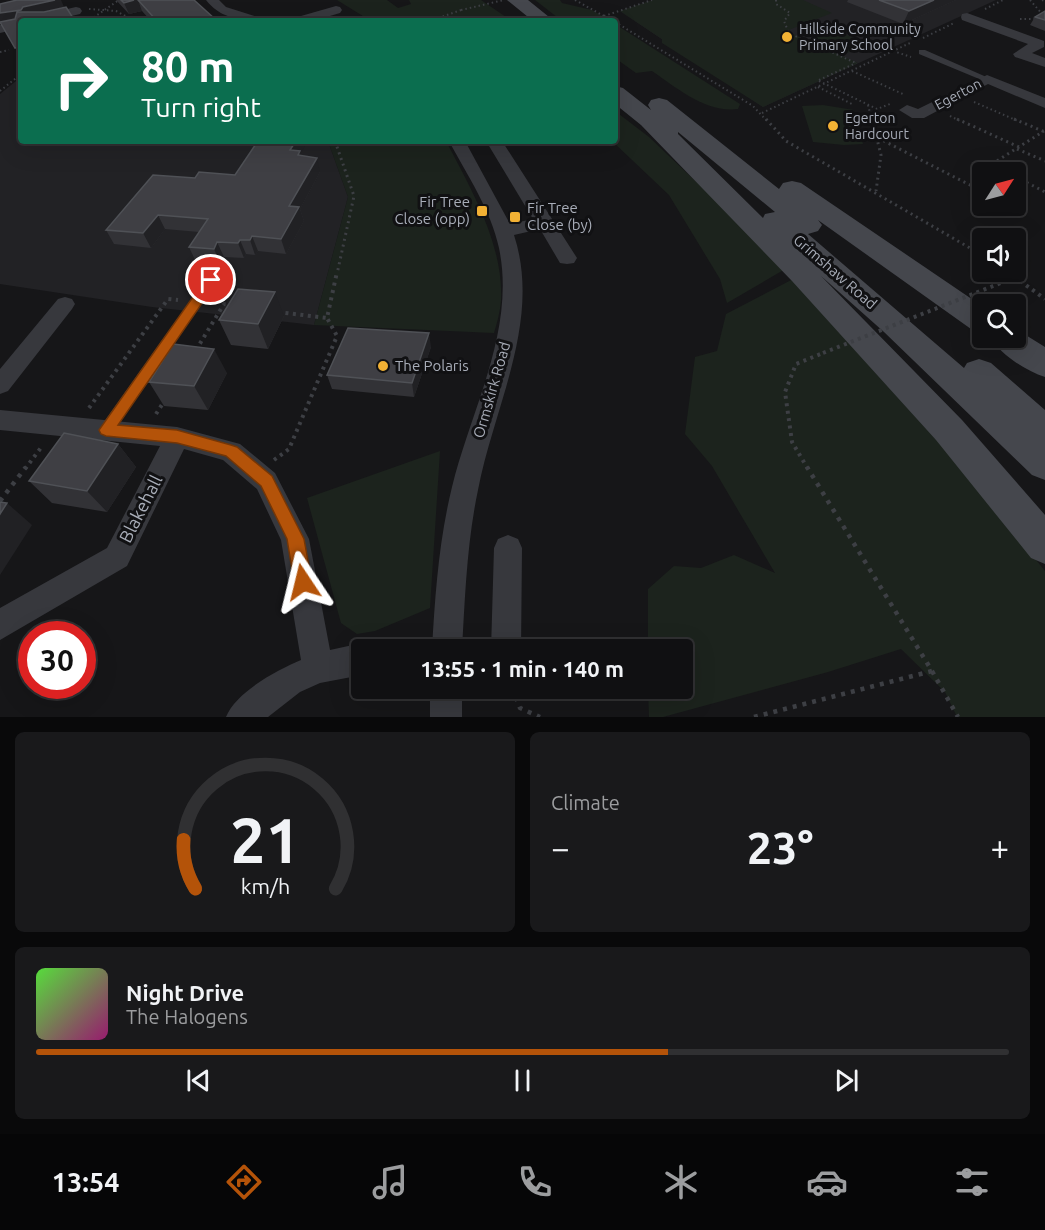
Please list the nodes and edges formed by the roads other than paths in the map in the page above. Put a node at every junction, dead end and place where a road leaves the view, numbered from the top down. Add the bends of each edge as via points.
1 (212, 0) edge
2 (321, 0) edge
3 (507, 2) edge
4 (76, 11) road end
5 (237, 16) junction
6 (967, 17) road end
7 (46, 18) edge
8 (230, 18) edge
9 (245, 18) edge
10 (314, 18) edge
11 (517, 18) edge
12 (538, 18) edge
13 (18, 25) edge
14 (0, 29) edge
15 (922, 52) dead end
16 (1045, 63) edge
17 (618, 75) edge
18 (987, 79) junction
19 (618, 95) edge
20 (1044, 102) edge
21 (907, 110) road end
22 (660, 116) junction
23 (459, 144) edge
24 (496, 144) edge
25 (545, 222) junction
26 (503, 231) junction
27 (567, 258) dead end
28 (211, 280) dead end
29 (65, 304) dead end
30 (972, 314) edge
31 (1022, 348) edge
32 (1045, 364) edge
33 (0, 385) edge
34 (0, 420) edge
35 (106, 430) junction
36 (1045, 431) edge
37 (177, 437) junction
38 (1045, 464) edge
39 (1045, 544) edge
40 (508, 548) dead end
41 (0, 625) edge
42 (448, 639) edge
43 (506, 639) edge
44 (351, 661) edge
45 (318, 668) junction
46 (446, 699) edge
47 (242, 717) edge
48 (446, 717) edge

1 - 5 street via 222,10
2 - 10 street via 340,13
3 - 11 main road
3 - 12 main road
4 - 7 street
5 - 8 street
5 - 9 street
6 - 16 street via 1038,44 1020,54
13 - 14 street
15 - 18 lane
17 - 22 main road, Grimshaw Road
18 - 20 street, Egerton
18 - 21 street, Egerton via 918,115
19 - 22 main road, Grimshaw Road
22 - 30 main road via 795,191
22 - 36 main road, Grimshaw Road via 800,218
22 - 38 main road, Grimshaw Road
22 - 39 main road via 949,430
23 - 26 street, Ormskirk Road
24 - 25 street
25 - 26 street
25 - 27 street
26 - 42 street, Ormskirk Road via 511,259 513,301 506,345 465,487
28 - 35 lane
29 - 33 street
31 - 32 main road
34 - 35 street
35 - 37 street
37 - 41 street, Blakehall via 117,557
37 - 45 street via 231,451 266,481 295,539
40 - 43 street
44 - 45 street
45 - 47 street via 288,681
46 - 48 street

